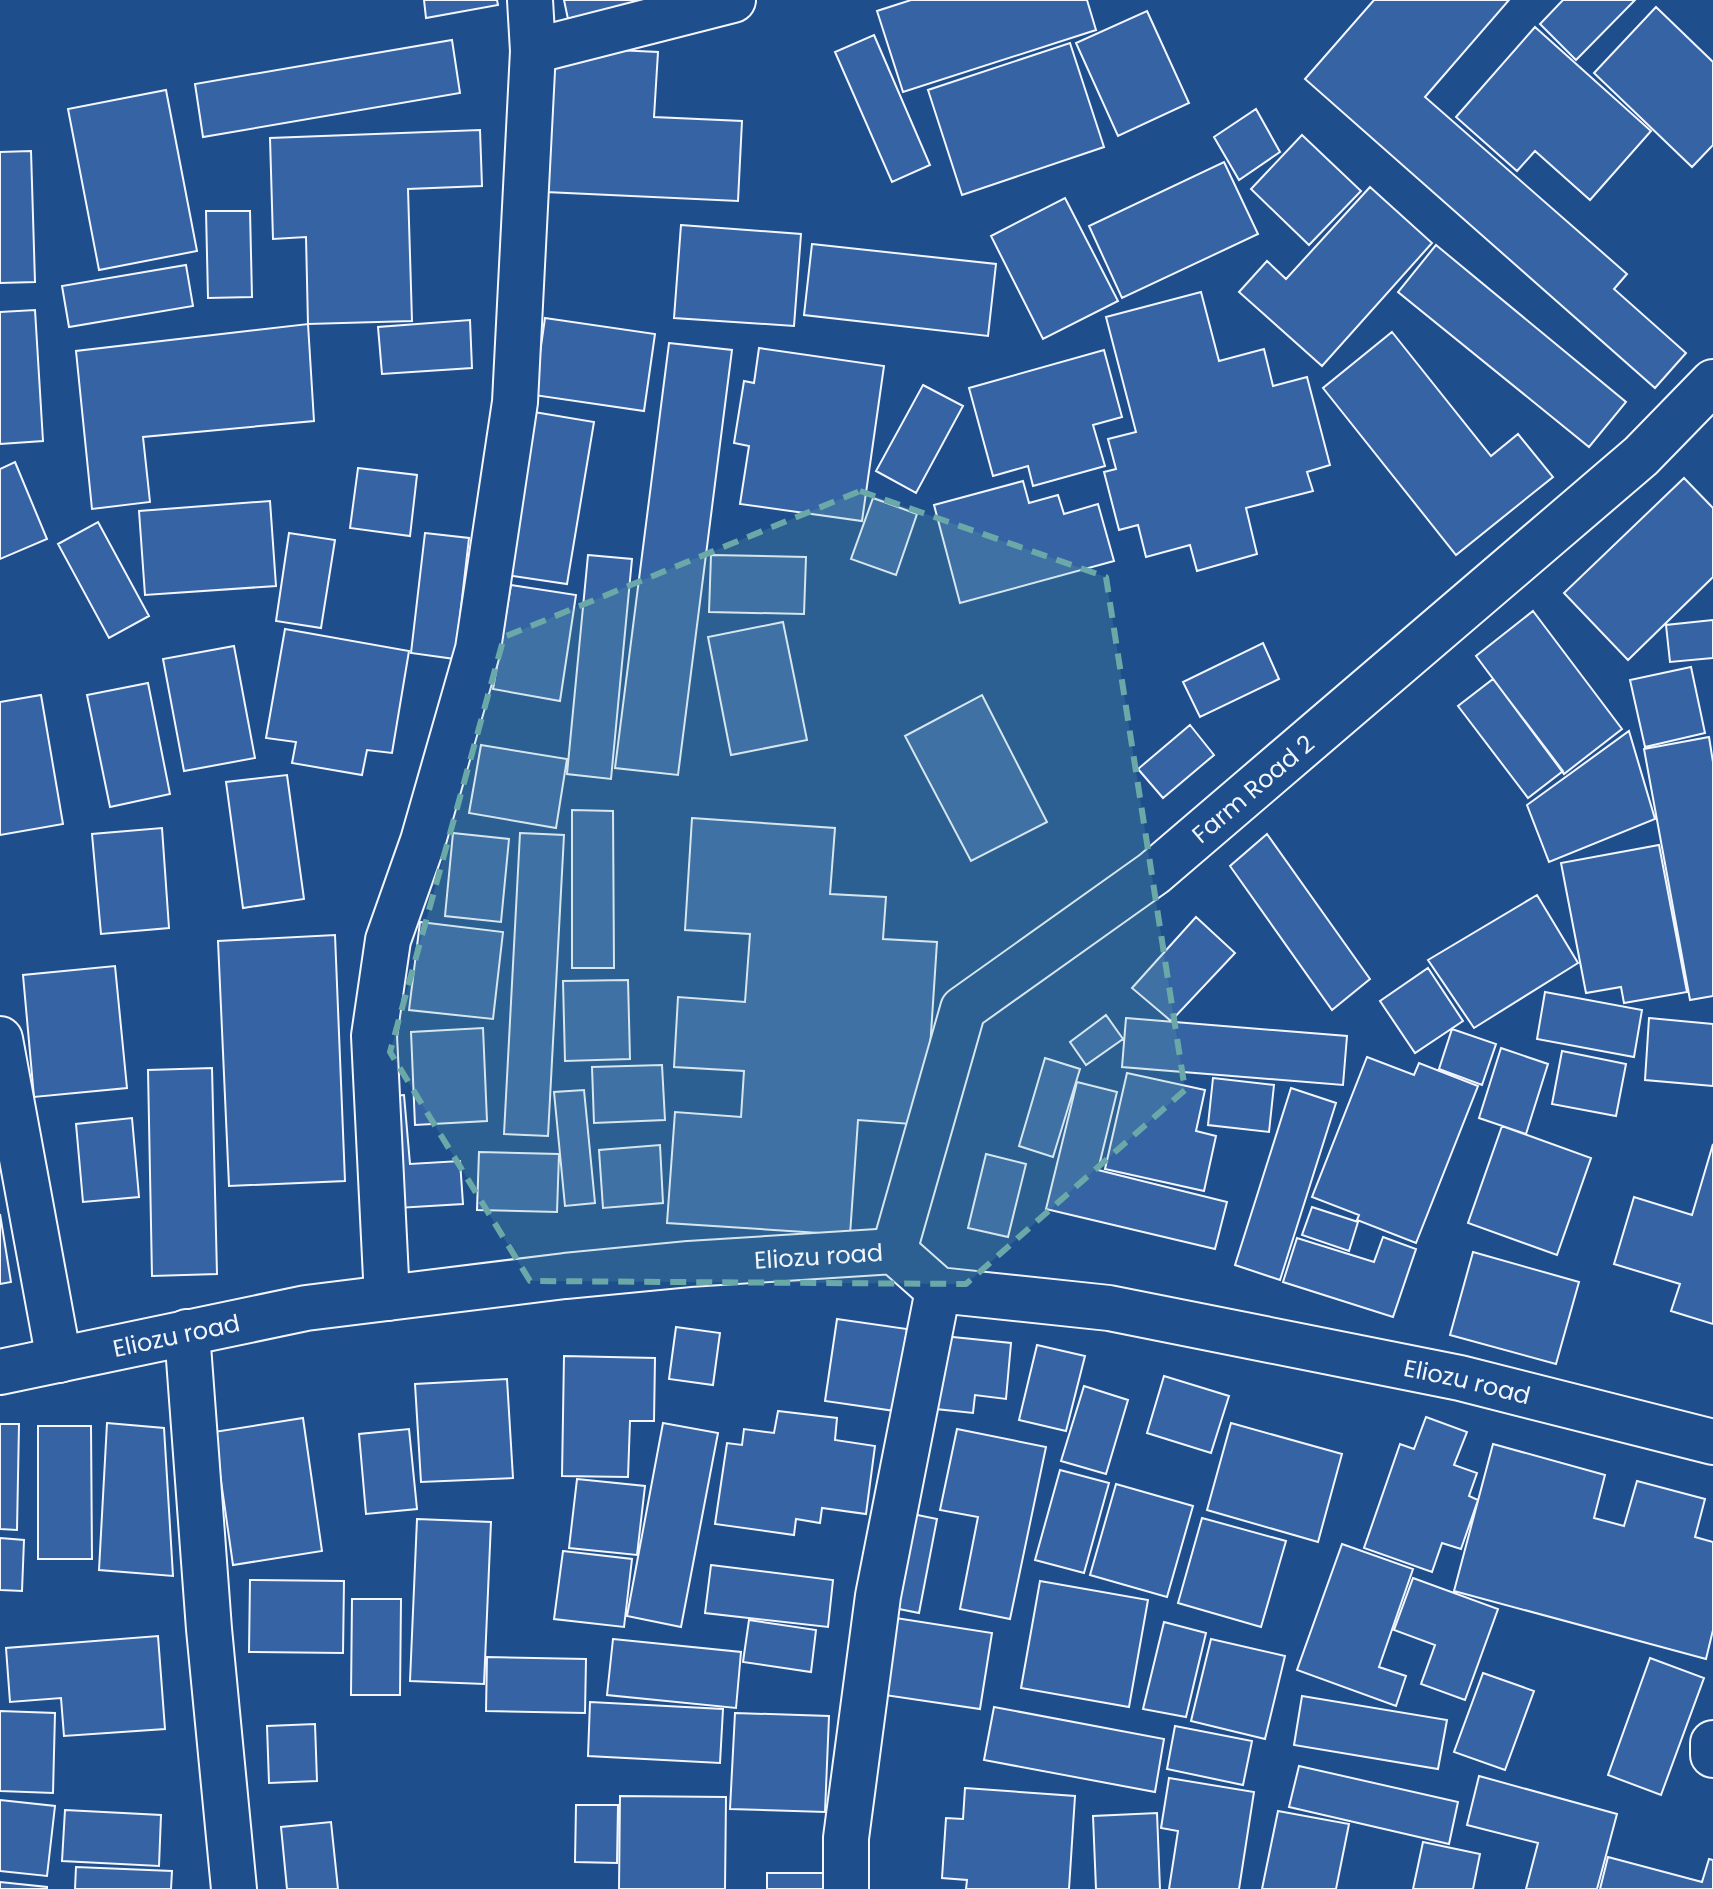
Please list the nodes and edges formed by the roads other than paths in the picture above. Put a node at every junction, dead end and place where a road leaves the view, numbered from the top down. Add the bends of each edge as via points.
1 (530, 0) edge
2 (733, 0) edge
3 (533, 51) junction
4 (1713, 382) edge
5 (0, 1039) edge
6 (894, 1251) junction
7 (938, 1290) junction
8 (387, 1298) junction
9 (187, 1332) junction
10 (59, 1360) junction
11 (0, 1372) edge
12 (1713, 1442) edge
13 (1713, 1743) edge
14 (1713, 1755) edge
15 (234, 1889) edge
16 (846, 1889) edge

1 - 3 street
2 - 3 street
3 - 8 street via 515,402 478,649 423,841 388,940 374,1036
4 - 6 street, Farm Road 2 via 1641,456 1154,873 963,1009
5 - 10 street
6 - 7 street, Eliozu road
6 - 8 street, Eliozu road via 689,1264
7 - 12 street, Eliozu road via 1109,1308 1460,1378
7 - 16 street via 878,1596 846,1838
8 - 9 street, Eliozu road
9 - 10 street, Eliozu road
9 - 15 street
10 - 11 street, Eliozu road
13 - 14 street

